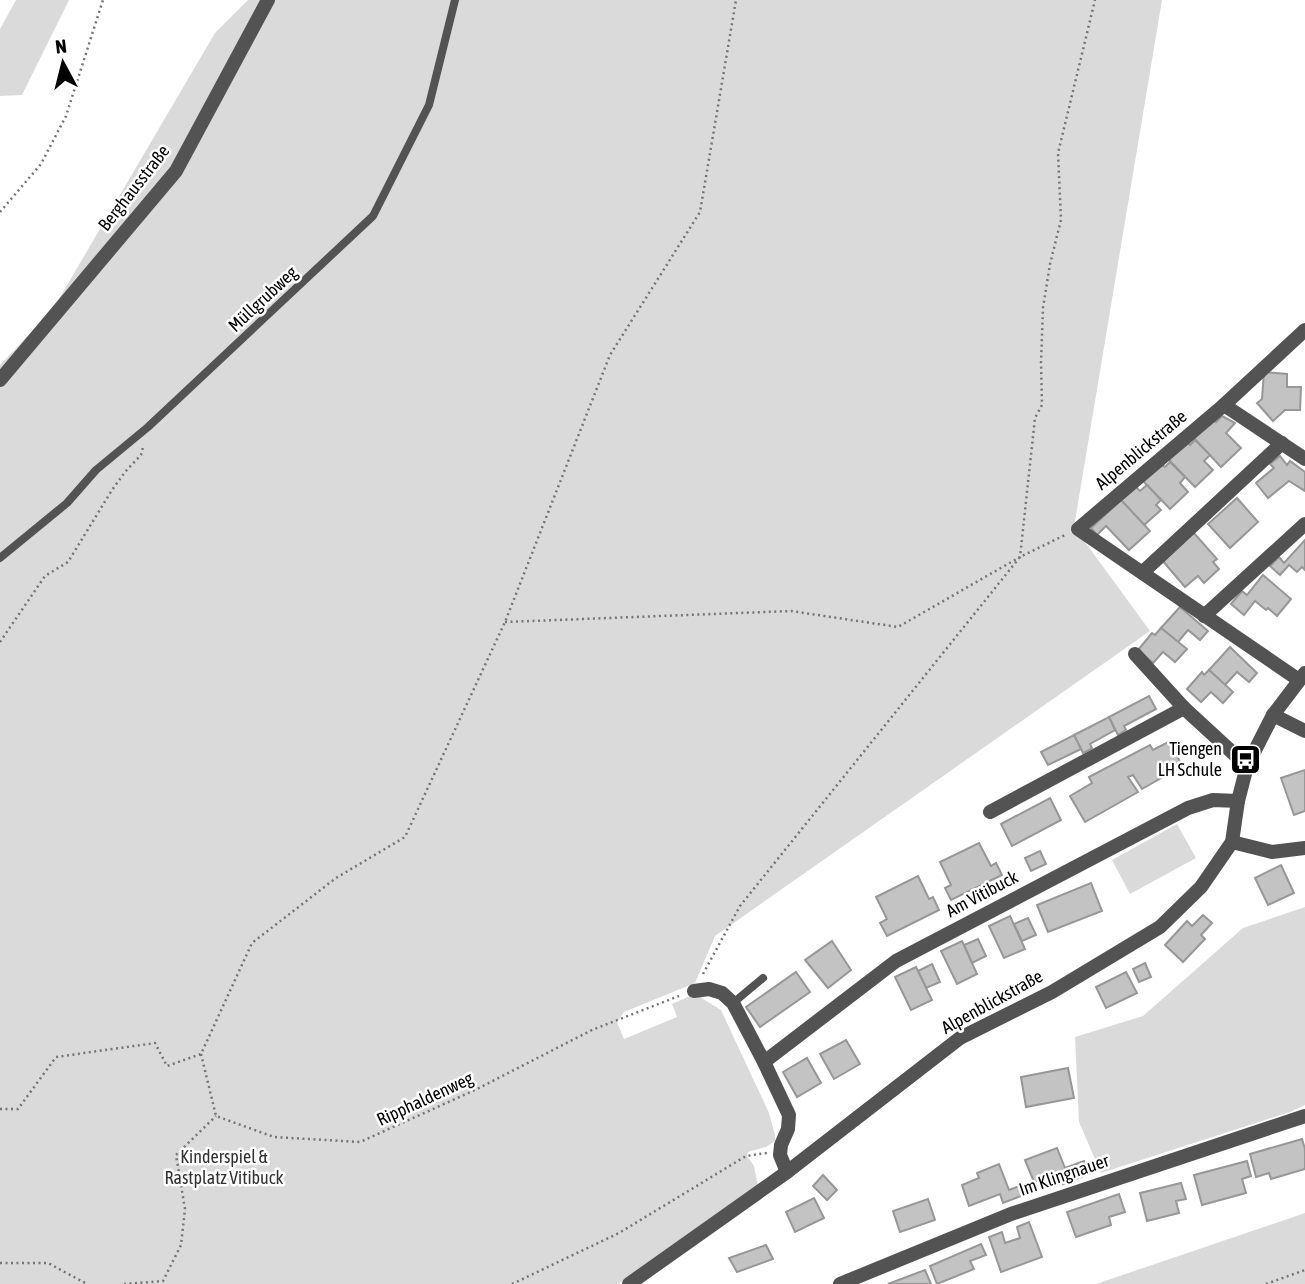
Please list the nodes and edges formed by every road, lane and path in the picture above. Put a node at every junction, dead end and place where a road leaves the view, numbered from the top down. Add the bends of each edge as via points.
1 (103, 0) edge
2 (268, 0) edge
3 (455, 0) edge
4 (736, 0) edge
5 (1095, 0) edge
6 (0, 212) edge
7 (1305, 330) edge
8 (0, 380) edge
9 (1224, 405) junction
10 (1282, 443) junction
11 (1305, 459) edge
12 (125, 472) dead end
13 (1305, 524) edge
14 (1078, 529) junction
15 (1020, 557) junction
16 (0, 558) edge
17 (1143, 572) junction
18 (1205, 616) junction
19 (505, 622) junction
20 (0, 642) edge
21 (1135, 654) dead end
22 (1302, 677) edge
23 (1184, 708) junction
24 (1273, 715) junction
25 (1305, 731) edge
26 (1247, 766) junction
27 (1238, 802) junction
28 (990, 812) dead end
29 (1232, 842) junction
30 (1305, 848) edge
31 (763, 978) dead end
32 (694, 991) junction
33 (733, 1003) junction
34 (201, 1054) junction
35 (764, 1062) junction
36 (0, 1109) edge
37 (216, 1116) junction
38 (1305, 1116) edge
39 (780, 1154) junction
40 (787, 1172) junction
41 (0, 1263) edge
42 (1305, 1270) edge
43 (87, 1284) edge
44 (124, 1284) edge
45 (512, 1284) edge
46 (629, 1284) edge
47 (840, 1284) edge
48 (1266, 1284) edge

1 - 6 path via 65,116 41,164
2 - 8 street, Berghausstraße via 176,171
3 - 16 lane, Müllgrubweg via 429,105 373,216 96,470 66,503
4 - 19 path via 700,212 610,355
5 - 15 path via 1058,153 1061,220 1044,309 1042,405 1035,418
7 - 9 street, Alpenblickstraße
9 - 10 street
9 - 14 street, Alpenblickstraße
10 - 11 street
10 - 17 street
12 - 20 path via 68,562 45,576
13 - 18 street
14 - 15 path
14 - 17 street, Alpenblickstraße
15 - 19 path via 898,627 791,611
15 - 32 path via 740,906
17 - 18 street, Alpenblickstraße
18 - 22 street, Alpenblickstraße
19 - 34 path via 405,836 336,878 252,943
21 - 23 street
22 - 24 street, Alpenblickstraße
23 - 26 street
23 - 28 street
24 - 25 street
24 - 26 street, Alpenblickstraße
26 - 27 street, Alpenblickstraße
27 - 29 street, Alpenblickstraße
27 - 35 street, Am Vitibuck via 1213,800 1188,808 896,961
29 - 30 street via 1272,852
29 - 40 street, Alpenblickstraße via 1201,887 1160,927 1052,992 960,1038
31 - 33 lane
32 - 33 street via 722,993
32 - 37 path, Ripphaldenweg via 592,1030 360,1142 274,1137
33 - 35 street
34 - 36 path via 167,1066 155,1043 56,1056 18,1109
34 - 37 path
35 - 39 street via 789,1115
37 - 44 path via 176,1156 185,1209 181,1245 163,1281
38 - 47 street, Im Klingnauer via 1011,1213
39 - 40 street
39 - 45 path via 746,1156 619,1233
40 - 46 street, Alpenblickstraße
41 - 43 path via 48,1263
42 - 48 path

